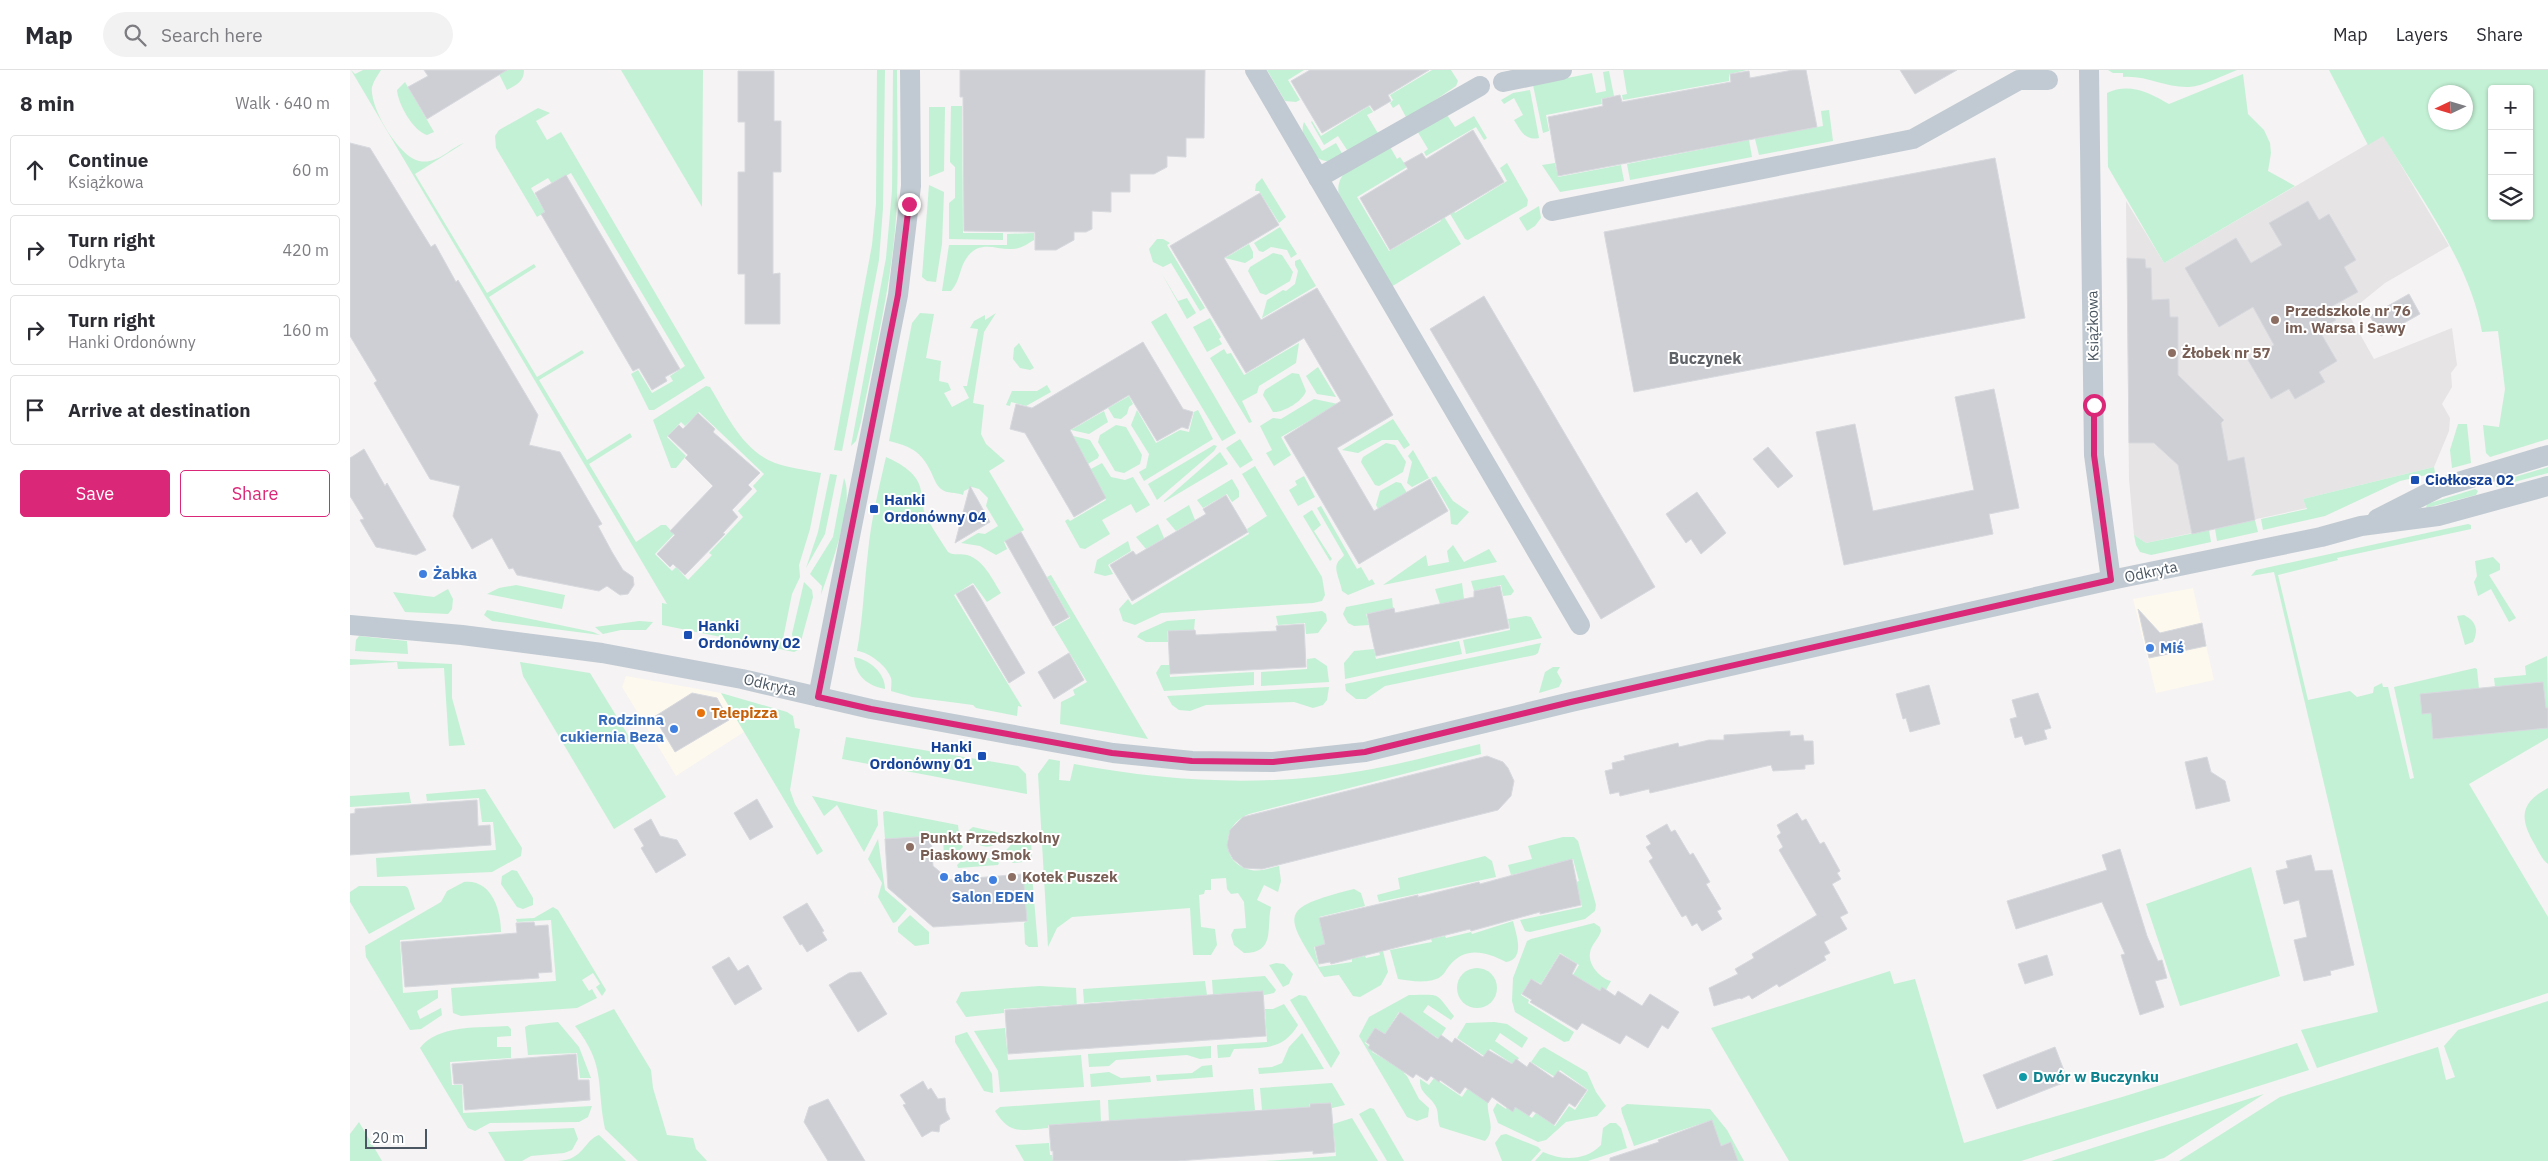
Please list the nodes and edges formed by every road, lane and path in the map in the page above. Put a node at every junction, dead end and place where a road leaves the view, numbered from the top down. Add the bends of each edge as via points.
1 (910, 70) edge
2 (1255, 70) edge
3 (1562, 70) edge
4 (2089, 70) edge
5 (2016, 75) edge
6 (2048, 80) dead end
7 (1502, 82) dead end
8 (1480, 86) dead end
9 (1318, 178) junction
10 (1552, 211) dead end
11 (2548, 456) edge
12 (2548, 486) edge
13 (2361, 526) junction
14 (2111, 580) junction
15 (350, 625) edge
16 (1580, 625) dead end
17 (818, 697) junction

1 - 17 street via 911,186 898,295
2 - 9 street
3 - 7 street
4 - 14 street, Książkowa via 2094,455
5 - 6 street
5 - 10 street via 1913,139
8 - 9 street
9 - 16 street
11 - 13 street, Odkryta via 2438,488
12 - 13 street, Odkryta via 2438,516
13 - 14 street, Odkryta
14 - 17 street, Odkryta via 1365,752 1273,762 1192,761 1112,753
15 - 17 street, Odkryta via 602,653

